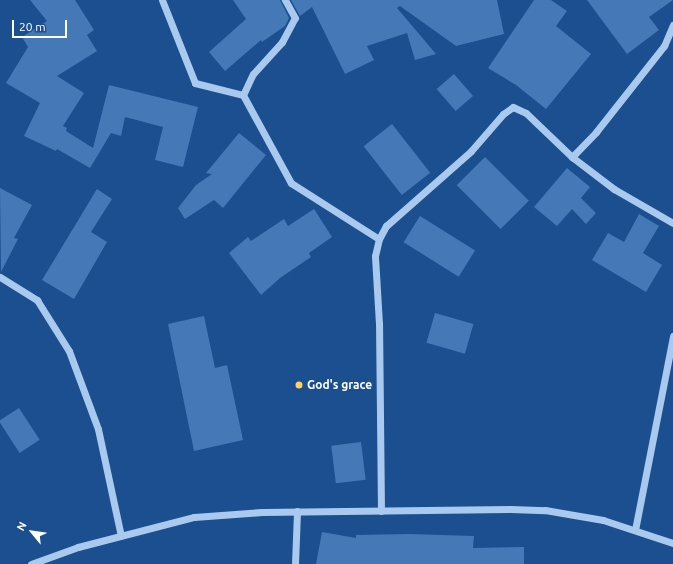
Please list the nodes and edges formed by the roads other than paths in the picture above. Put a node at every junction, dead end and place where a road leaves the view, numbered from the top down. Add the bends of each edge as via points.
1 (162, 0) edge
2 (285, 0) edge
3 (673, 25) edge
4 (243, 95) junction
5 (572, 157) junction
6 (673, 223) edge
7 (379, 239) junction
8 (0, 277) edge
9 (673, 336) edge
10 (381, 510) junction
11 (297, 512) junction
12 (635, 530) junction
13 (122, 536) junction
14 (673, 542) edge
15 (31, 564) edge
16 (295, 564) edge

1 - 4 street via 194,83
2 - 4 street via 295,18 282,42 253,74
3 - 5 street via 664,46 596,132
4 - 7 street via 290,183
5 - 6 street via 614,188
5 - 7 street via 526,113 514,107 503,114 471,151 386,226
7 - 10 street via 376,256
8 - 13 street via 38,300 68,351 98,429
9 - 12 street
10 - 11 street
10 - 12 street via 545,510 603,520
11 - 13 street via 194,517
11 - 16 street
12 - 14 street
13 - 15 street

